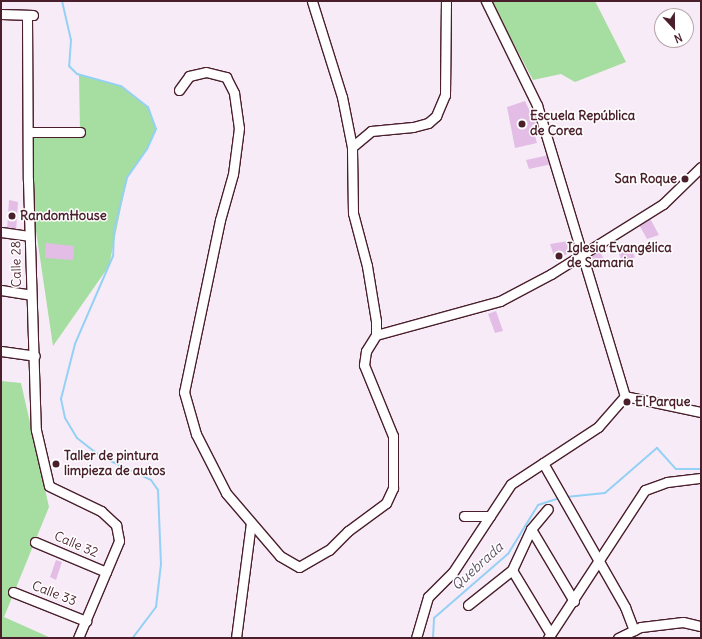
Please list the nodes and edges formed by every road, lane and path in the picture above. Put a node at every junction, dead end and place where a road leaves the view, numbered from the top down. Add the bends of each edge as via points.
1 (312, 1) edge
2 (446, 1) edge
3 (486, 1) edge
4 (1, 14) edge
5 (179, 90) dead end
6 (28, 132) junction
7 (80, 132) dead end
8 (352, 147) junction
9 (701, 167) edge
10 (1, 232) edge
11 (29, 236) junction
12 (581, 256) junction
13 (1, 290) edge
14 (31, 295) junction
15 (376, 334) junction
16 (1, 351) edge
17 (35, 356) junction
18 (625, 396) junction
19 (701, 412) edge
20 (543, 463) junction
21 (701, 478) edge
22 (548, 509) dead end
23 (464, 516) dead end
24 (490, 516) junction
25 (251, 523) junction
26 (531, 529) junction
27 (35, 542) dead end
28 (599, 563) junction
29 (512, 570) junction
30 (106, 572) junction
31 (12, 592) dead end
32 (574, 601) junction
33 (468, 605) dead end
34 (86, 621) junction
35 (701, 626) edge
36 (634, 630) junction
37 (549, 635) edge
38 (78, 638) edge
39 (236, 638) edge
40 (416, 638) edge
41 (618, 638) edge

1 - 8 street via 342,97
2 - 8 street via 445,95 436,116 428,123 414,127 372,131
3 - 12 street via 533,96
4 - 6 street, Calle 28 via 30,15
5 - 25 street via 189,76 217,74 231,83 238,111 233,174 220,220 184,392 196,434 226,493
6 - 7 street
6 - 11 street, Calle 28
8 - 15 street via 353,213 367,266
9 - 12 street via 667,201
10 - 11 street
11 - 14 street, Calle 28
12 - 15 street via 500,301
12 - 18 street
13 - 14 street
14 - 17 street, Calle 28
15 - 25 street via 366,351 364,365 393,436 390,498 329,550 299,567 280,556
16 - 17 street
17 - 30 street, Calle 28 via 36,430 49,486 101,511 116,525 119,540
18 - 19 street
18 - 20 street via 598,427
20 - 24 street via 511,484
20 - 28 street via 556,491
21 - 28 street via 667,482 645,490 612,536
22 - 26 street
23 - 24 street
24 - 40 street via 453,572 428,597
25 - 39 street
26 - 29 street
26 - 32 street
27 - 30 street, Calle 32
28 - 32 street
28 - 36 street via 625,607
29 - 33 street
29 - 37 street
30 - 34 street
31 - 34 street, Calle 33
32 - 37 street
34 - 38 street
35 - 36 street via 683,622
36 - 41 street

